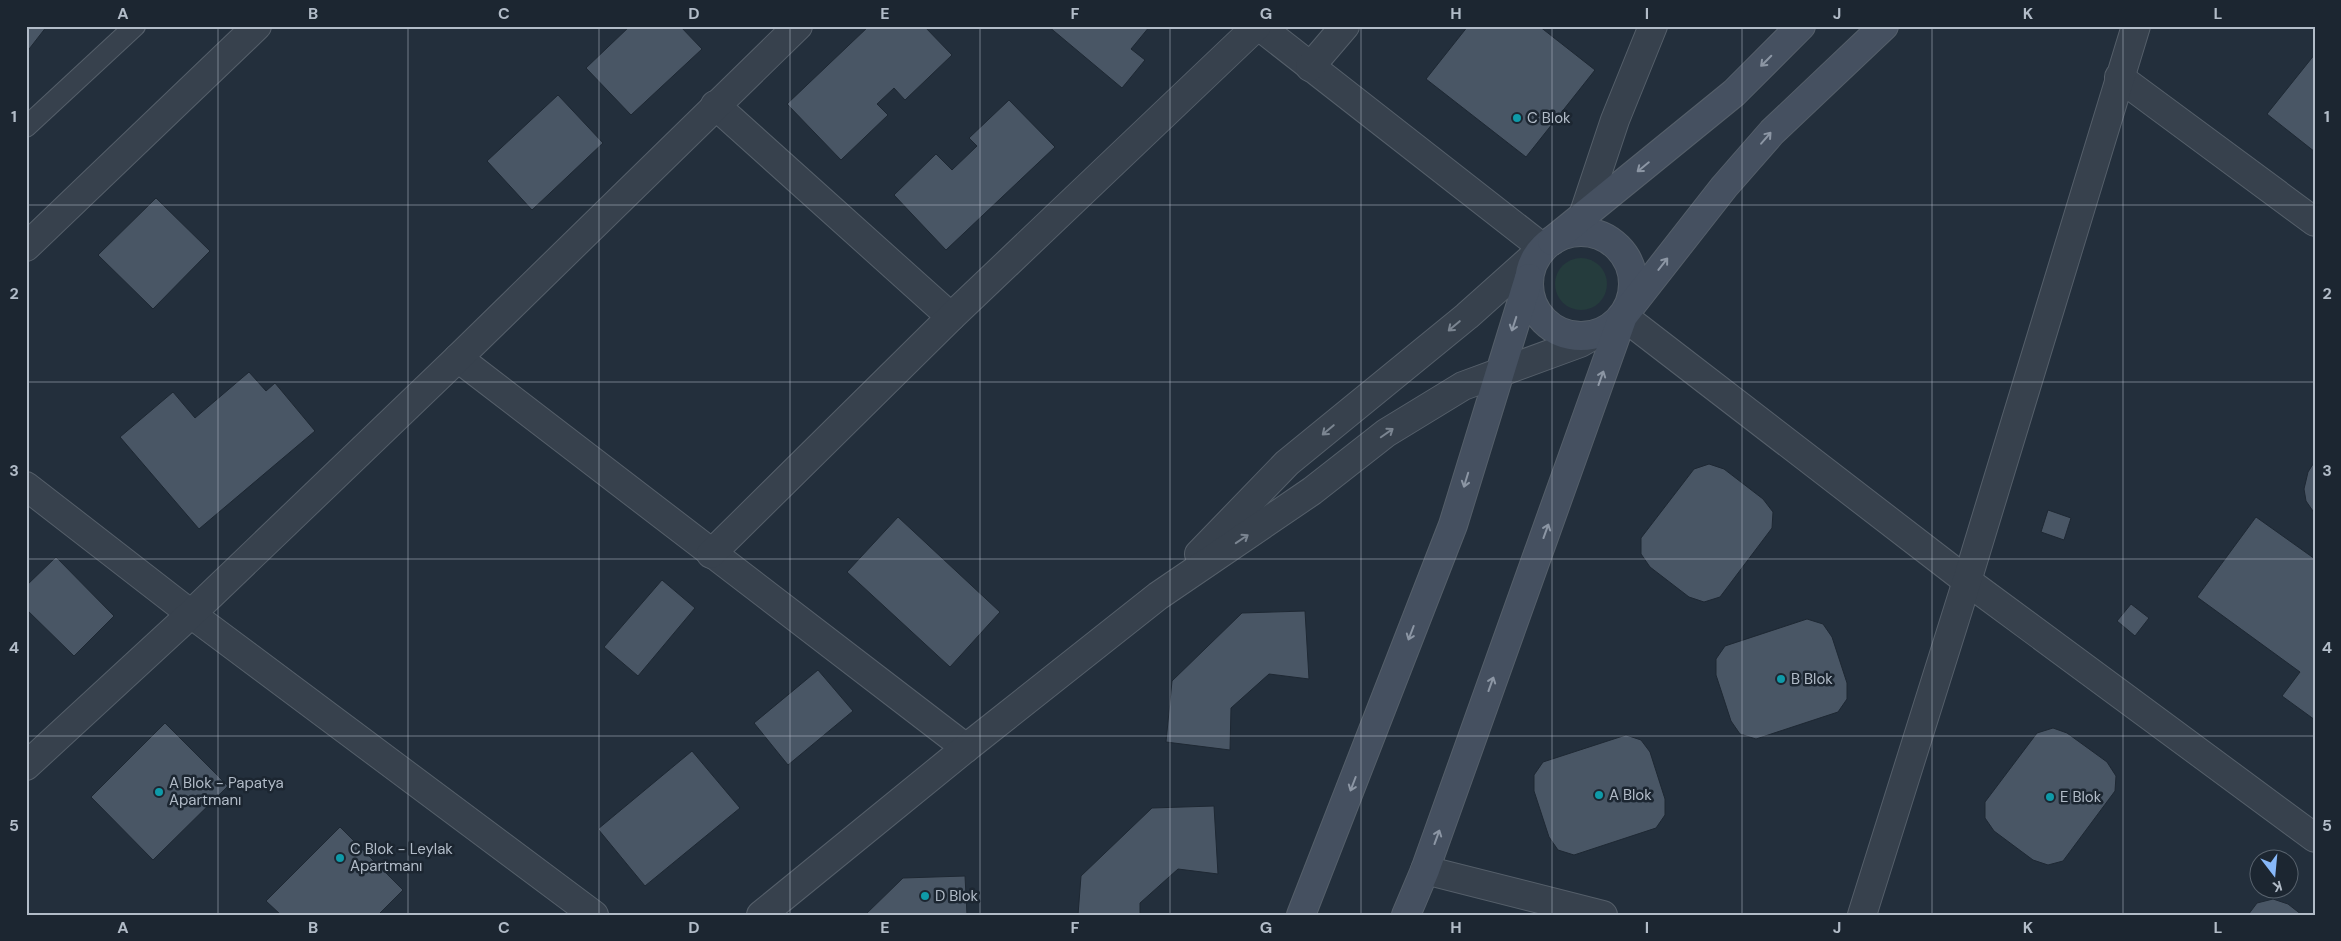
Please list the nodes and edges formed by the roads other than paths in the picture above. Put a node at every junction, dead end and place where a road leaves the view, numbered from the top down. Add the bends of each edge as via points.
1 (135, 26) edge
2 (257, 26) edge
3 (798, 26) edge
4 (1258, 26) edge
5 (1345, 26) edge
6 (1653, 26) edge
7 (1801, 26) edge
8 (1884, 26) edge
9 (2136, 26) edge
10 (1310, 67) junction
11 (2119, 77) junction
12 (715, 106) junction
13 (26, 127) edge
14 (1583, 216) junction
15 (2315, 222) edge
16 (1548, 245) junction
17 (26, 247) edge
18 (1529, 278) junction
19 (1622, 316) junction
20 (951, 317) junction
21 (1594, 335) junction
22 (458, 358) junction
23 (1498, 374) junction
24 (26, 486) edge
25 (711, 554) junction
26 (1967, 581) junction
27 (1158, 596) junction
28 (190, 614) junction
29 (966, 748) junction
30 (26, 766) edge
31 (2315, 838) edge
32 (1424, 870) junction
33 (594, 915) edge
34 (761, 915) edge
35 (1301, 915) edge
36 (1406, 915) edge
37 (1603, 915) edge
38 (1862, 915) edge

1 - 13 lane
2 - 17 street
3 - 12 street
4 - 10 street
4 - 20 street
5 - 10 street
6 - 14 street via 1615,120
7 -> 14 main road via 1734,93
19 -> 8 main road via 1772,132
9 - 11 street
10 - 16 street
11 - 15 street
11 - 26 street
12 - 20 street
12 - 22 street
14 - 16 main road
16 - 18 main road via 1536,257
16 - 19 main road via 1573,233 1584,232 1606,238 1615,245 1628,263 1634,285
16 -> 27 street via 1288,463
18 - 21 main road via 1531,301 1547,324 1572,336
18 -> 23 main road
19 - 21 main road
19 - 26 street
32 -> 19 main road
20 - 25 street
21 - 23 street
22 - 25 street
22 - 28 street
27 -> 23 street via 1312,491 1386,433 1463,386
23 -> 35 main road via 1453,525
24 - 28 street
25 - 29 street
26 - 31 street
26 - 38 street
27 - 29 street
28 - 30 street
28 - 33 street
29 - 34 street
32 - 36 main road
32 - 37 street

